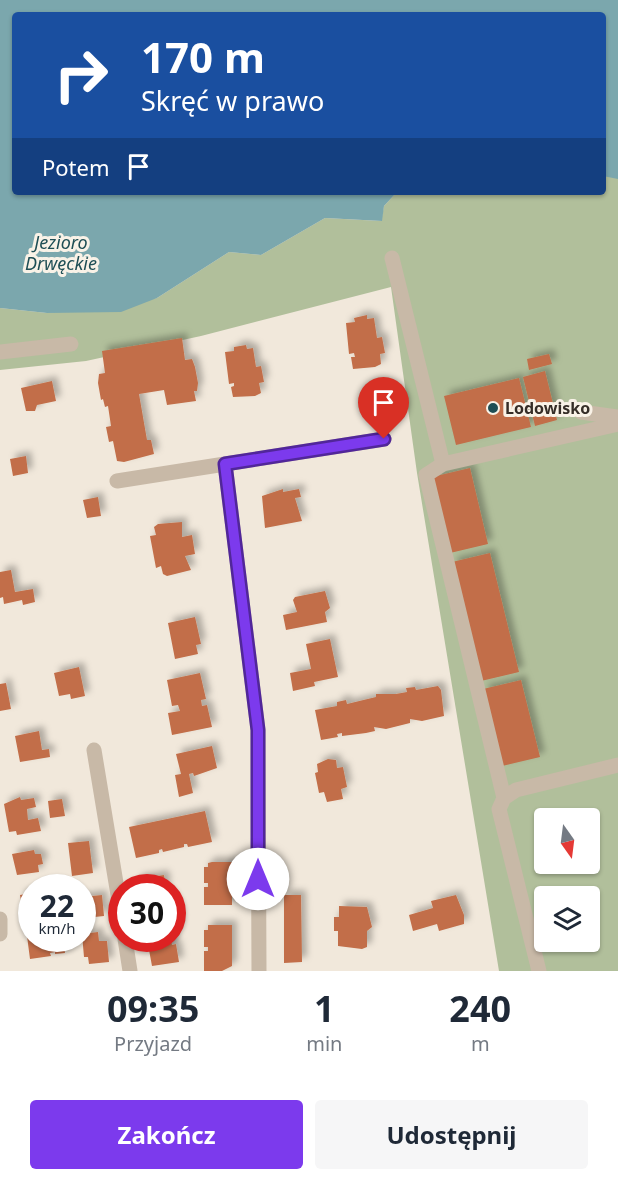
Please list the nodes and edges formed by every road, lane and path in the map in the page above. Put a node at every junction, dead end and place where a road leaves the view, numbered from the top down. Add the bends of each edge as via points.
1 (392, 258) dead end
2 (71, 344) dead end
3 (0, 352) edge
4 (580, 412) dead end
5 (618, 417) edge
6 (618, 424) edge
7 (384, 439) dead end
8 (225, 464) junction
9 (443, 464) junction
10 (117, 481) dead end
11 (94, 750) dead end
12 (618, 765) edge
13 (504, 798) junction
14 (115, 874) edge
15 (0, 919) edge
16 (0, 934) edge
17 (127, 952) edge
18 (130, 971) edge
19 (259, 971) edge
20 (539, 971) edge

1 - 9 street
2 - 3 street
4 - 5 street
6 - 9 street
7 - 8 street
8 - 10 street
8 - 19 street via 258,730
9 - 13 street via 426,475
11 - 14 street
12 - 13 street via 516,790
13 - 20 street via 499,808
15 - 16 street
17 - 18 street

